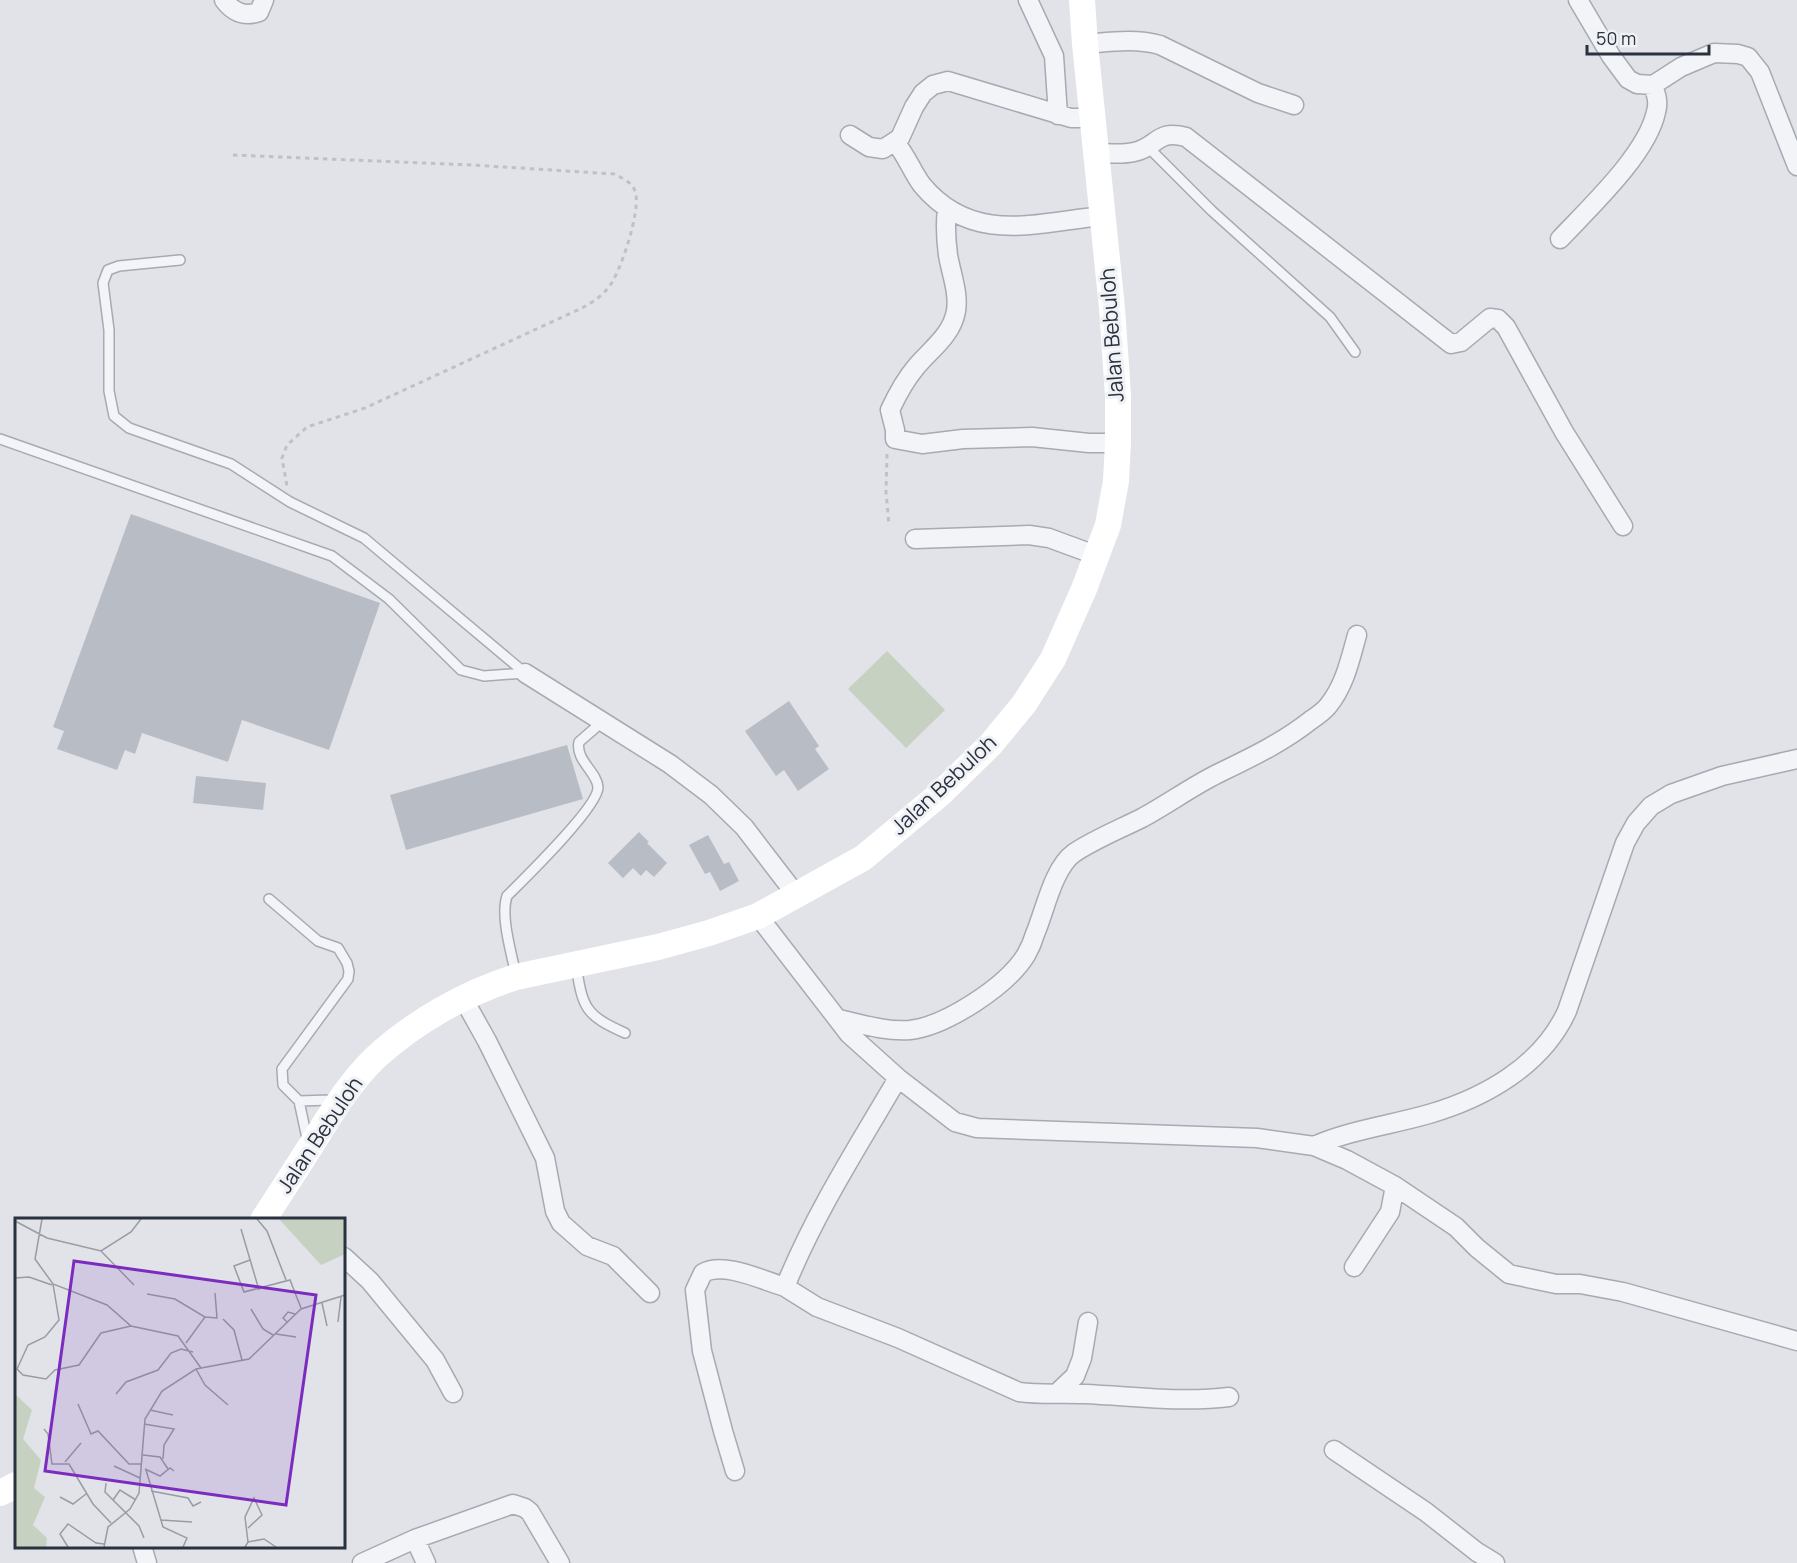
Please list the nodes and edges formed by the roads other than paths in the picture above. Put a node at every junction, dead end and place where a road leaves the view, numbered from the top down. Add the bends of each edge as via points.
1 (224, 0) edge
2 (264, 0) edge
3 (1028, 0) edge
4 (1082, 0) edge
5 (1578, 0) edge
6 (1085, 45) junction
7 (1653, 85) junction
8 (1294, 105) dead end
9 (1058, 115) junction
10 (1092, 118) junction
11 (849, 135) dead end
12 (895, 142) junction
13 (1148, 147) junction
14 (1096, 153) junction
15 (1797, 166) edge
16 (946, 209) junction
17 (1102, 216) junction
18 (1560, 239) dead end
19 (180, 260) dead end
20 (1355, 352) dead end
21 (0, 439) edge
22 (1118, 443) junction
23 (1623, 526) dead end
24 (915, 539) dead end
25 (1098, 556) junction
26 (1357, 635) dead end
27 (525, 673) junction
28 (602, 722) junction
29 (1797, 759) edge
30 (797, 896) junction
31 (269, 899) dead end
32 (758, 916) junction
33 (576, 964) junction
34 (516, 977) junction
35 (463, 998) junction
36 (839, 1019) junction
37 (625, 1033) dead end
38 (898, 1078) junction
39 (342, 1097) junction
40 (299, 1101) junction
41 (1314, 1146) junction
42 (310, 1148) junction
43 (1395, 1186) junction
44 (264, 1218) edge
45 (345, 1258) edge
46 (1354, 1267) dead end
47 (785, 1287) junction
48 (650, 1293) dead end
49 (1088, 1322) dead end
50 (1797, 1341) edge
51 (1057, 1393) junction
52 (453, 1394) dead end
53 (1229, 1397) dead end
54 (1334, 1450) dead end
55 (735, 1471) dead end
56 (15, 1486) edge
57 (0, 1493) edge
58 (415, 1539) junction
59 (143, 1548) edge
60 (147, 1563) edge
61 (362, 1563) edge
62 (426, 1563) edge
63 (560, 1563) edge
64 (1495, 1563) edge

1 - 2 street via 231,9 243,14 259,12
3 - 9 street via 1054,56
4 - 6 main road, Jalan Bebuloh
5 - 7 street via 1628,79
6 - 8 street via 1125,40 1160,45 1258,93
6 - 10 main road, Jalan Bebuloh
7 - 15 street via 1714,53 1748,57 1760,72
7 - 18 street via 1657,102 1652,127 1638,150
9 - 10 street
9 - 12 street via 956,82 940,82 923,93
10 - 14 main road, Jalan Bebuloh
11 - 12 street via 869,147 883,149
12 - 16 street via 921,183
13 - 14 street via 1131,153
13 - 20 lane via 1212,211 1330,317
13 - 23 street via 1162,136 1186,137 1451,344 1461,342 1490,318 1502,321 1564,432
14 - 17 main road, Jalan Bebuloh
16 - 17 street via 986,225
16 - 22 street via 955,315 942,340 916,367 890,410 895,439 922,444 1032,437
17 - 22 main road, Jalan Bebuloh via 1112,308
19 - 27 lane via 119,266 104,276 110,330 109,391 114,416 129,428 231,464 290,502 364,537
21 - 27 lane via 332,556 389,599 461,670 484,676
22 - 25 main road, Jalan Bebuloh via 1116,481
24 - 25 street via 1029,535
25 - 30 main road, Jalan Bebuloh via 1053,659 1024,704 991,744 940,794 863,858
26 - 36 street via 1343,682 1327,707 1297,731 1073,854 1056,878 1025,956 992,989 947,1018 925,1027 888,1029
27 - 28 street
28 - 30 street via 711,795 744,827
28 - 34 lane via 578,746 596,779 597,794 504,904
29 - 41 street via 1722,776 1671,794 1636,823 1625,843 1567,1011 1560,1026 1529,1062 1477,1097
30 - 32 main road, Jalan Bebuloh
31 - 40 lane via 318,941 338,948 349,971 348,979 282,1069 283,1085
32 - 33 main road, Jalan Bebuloh via 658,947
32 - 36 street
33 - 34 main road, Jalan Bebuloh
33 - 37 lane via 582,1001 589,1012
34 - 35 main road, Jalan Bebuloh
35 - 39 main road, Jalan Bebuloh via 416,1026 375,1059
35 - 48 street via 545,1158 561,1223 587,1246 613,1256
36 - 38 street via 849,1034
38 - 41 street via 955,1122 977,1128 1257,1138
38 - 47 street via 831,1193
39 - 40 lane
39 - 42 main road, Jalan Bebuloh
40 - 42 lane
41 - 43 street
42 - 44 main road, Jalan Bebuloh
43 - 46 street via 1390,1212
43 - 50 street via 1456,1227 1509,1274 1623,1292
45 - 52 street via 370,1281 435,1360
47 - 51 street via 817,1307 1019,1392
47 - 55 street via 735,1270 716,1270 703,1273 695,1290 702,1351
49 - 51 street via 1075,1376
51 - 53 street via 1205,1400
54 - 64 street
56 - 57 main road
58 - 61 street
58 - 62 street
58 - 63 street via 513,1504 530,1512
59 - 60 street

